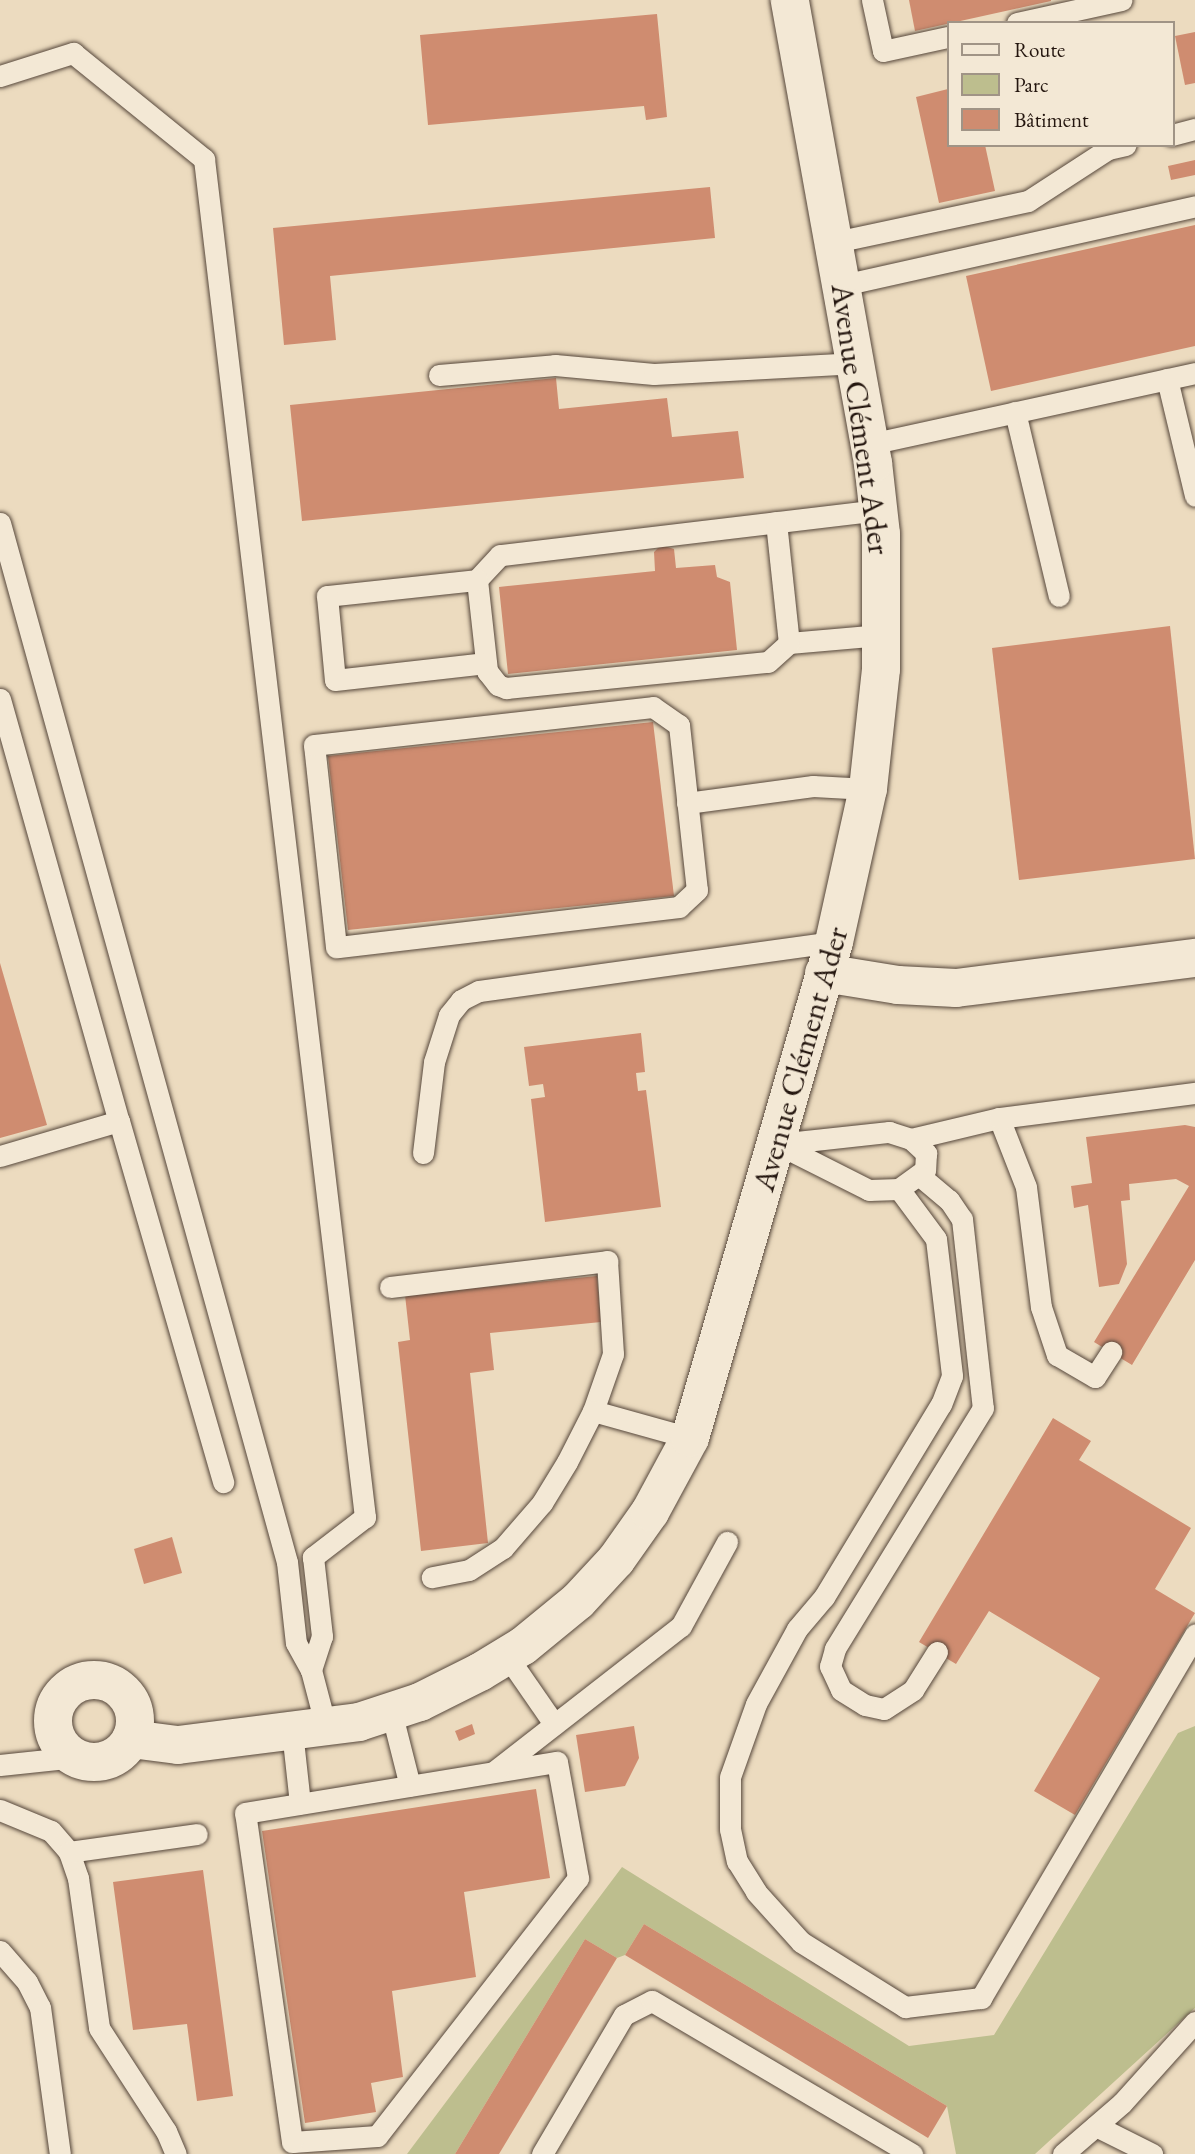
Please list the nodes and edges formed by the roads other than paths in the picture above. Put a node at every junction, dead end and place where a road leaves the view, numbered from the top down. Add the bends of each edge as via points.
1 (790, 0) edge
2 (872, 0) edge
3 (1122, 0) edge
4 (1026, 21) edge
5 (946, 37) edge
6 (0, 76) edge
7 (1195, 130) edge
8 (1174, 135) edge
9 (1117, 147) edge
10 (1195, 206) edge
11 (835, 242) junction
12 (843, 285) junction
13 (858, 363) junction
14 (1195, 373) edge
15 (439, 375) dead end
16 (1167, 379) junction
17 (1015, 412) junction
18 (870, 444) junction
19 (1195, 496) edge
20 (879, 510) junction
21 (776, 522) junction
22 (0, 523) edge
23 (477, 580) junction
24 (1059, 596) dead end
25 (881, 635) junction
26 (789, 643) junction
27 (486, 663) junction
28 (0, 699) edge
29 (868, 789) junction
30 (687, 803) junction
31 (829, 958) junction
32 (1195, 958) edge
33 (1195, 1094) edge
34 (999, 1118) junction
35 (119, 1121) junction
36 (911, 1139) junction
37 (778, 1144) junction
38 (423, 1153) dead end
39 (0, 1156) edge
40 (920, 1176) junction
41 (899, 1189) junction
42 (390, 1287) dead end
43 (1111, 1352) dead end
44 (593, 1411) junction
45 (690, 1438) junction
46 (223, 1482) dead end
47 (727, 1542) dead end
48 (313, 1557) junction
49 (287, 1562) junction
50 (432, 1577) dead end
51 (1195, 1634) edge
52 (937, 1652) dead end
53 (507, 1656) junction
54 (311, 1670) junction
55 (391, 1711) junction
56 (554, 1724) junction
57 (309, 1729) junction
58 (131, 1739) junction
59 (76, 1758) junction
60 (0, 1765) edge
61 (493, 1773) junction
62 (410, 1786) junction
63 (300, 1804) junction
64 (0, 1810) edge
65 (197, 1834) dead end
66 (69, 1852) junction
67 (0, 1951) edge
68 (1195, 2022) edge
69 (1096, 2126) junction
70 (60, 2154) edge
71 (176, 2154) edge
72 (542, 2154) edge
73 (912, 2154) edge
74 (1063, 2154) edge
75 (1152, 2154) edge

1 - 11 street, Avenue Clément Ader
2 - 5 lane via 883,51
3 - 4 lane
6 - 48 lane via 74,53 204,159 365,1517
7 - 8 lane
9 - 11 lane via 1028,201
10 - 12 lane
11 - 12 street, Avenue Clément Ader
12 - 13 street, Avenue Clément Ader
13 - 15 lane via 654,374 555,365
13 - 18 street, Avenue Clément Ader
14 - 16 lane
16 - 17 lane
16 - 19 lane
17 - 18 lane
17 - 24 lane
18 - 20 street, Avenue Clément Ader
20 - 21 lane
20 - 25 street, Avenue Clément Ader
21 - 23 lane via 500,555
21 - 26 lane
22 - 49 lane
23 - 27 lane
23 - 27 lane via 327,596 335,680
25 - 26 lane
25 - 29 street, Avenue Clément Ader
26 - 27 lane via 768,662 515,688 498,685
28 - 35 lane
29 - 30 lane via 813,786
29 - 31 street, Avenue Clément Ader
30 - 30 lane via 697,890 679,907 336,947 314,745 653,707 679,725
31 - 32 street via 898,985 956,988
31 - 37 street, Avenue Clément Ader
31 - 38 lane via 479,991 461,1000 449,1015 434,1062
33 - 34 lane
34 - 36 lane
34 - 43 lane via 1026,1187 1041,1307 1057,1355 1095,1377
35 - 39 lane
35 - 46 lane
36 - 37 lane via 876,1132
36 - 40 lane via 926,1153
37 - 41 lane via 869,1190
37 - 45 street, Avenue Clément Ader
40 - 41 lane
40 - 52 lane via 949,1200 962,1219 983,1408 835,1649 830,1665 841,1690 884,1709 914,1690
41 - 51 lane via 936,1239 952,1376 941,1404 824,1597 797,1629 756,1704 730,1777 730,1829 737,1861 756,1892 800,1942 905,2007 981,1998
42 - 44 lane via 607,1261 612,1354
44 - 45 lane
44 - 50 lane via 552,1487 521,1530 486,1562 456,1574
45 - 53 street, Avenue Clément Ader via 650,1512 616,1560 578,1601
47 - 56 lane via 681,1626
48 - 49 lane
48 - 54 lane via 322,1636
49 - 54 lane via 296,1643
53 - 55 street, Avenue Clément Ader via 420,1702
53 - 56 lane
54 - 57 lane
55 - 57 street, Avenue Clément Ader via 359,1723
55 - 62 lane
56 - 61 lane
57 - 58 street, Avenue Clément Ader via 178,1745
57 - 63 lane
58 - 59 street via 124,1749 101,1761
58 - 59 street via 134,1712 129,1699 108,1682 80,1682 59,1699 53,1725 65,1749
59 - 60 lane
61 - 62 lane
61 - 63 lane via 557,1762 578,1878 377,2136 292,2142 245,1813
62 - 63 lane
64 - 66 lane via 51,1831
65 - 66 lane
66 - 71 lane via 78,1878 99,2028
67 - 70 lane via 27,1982 40,2007
68 - 69 lane
69 - 74 lane
69 - 75 lane
72 - 73 lane via 624,2015 652,2001

